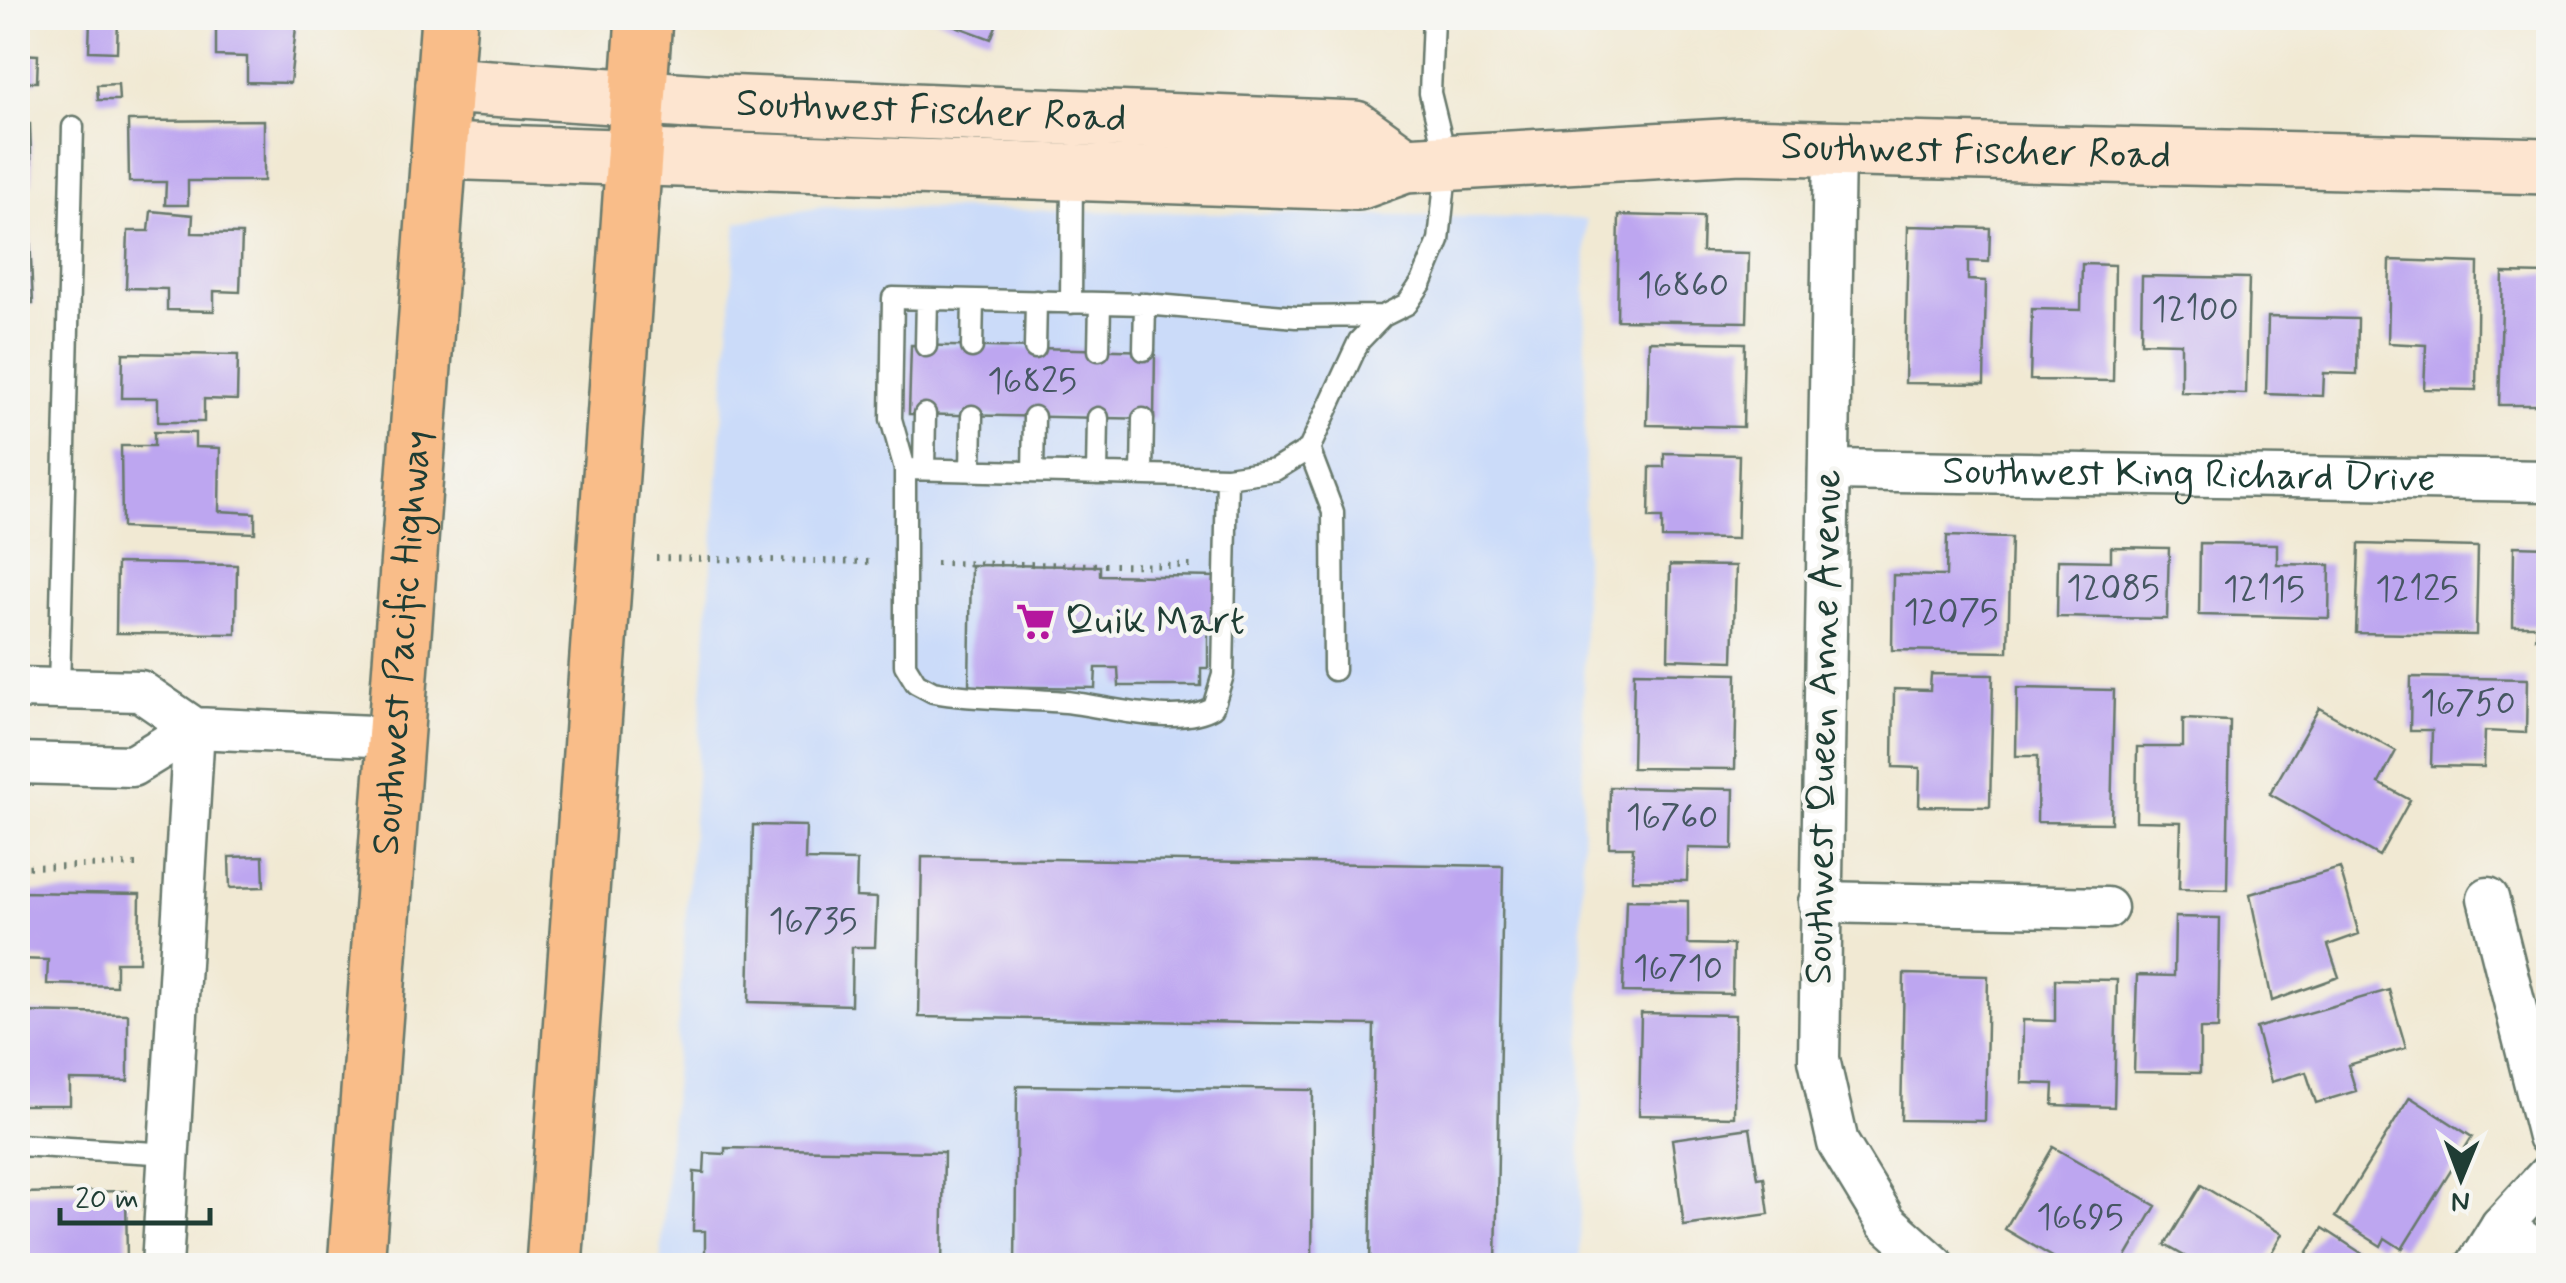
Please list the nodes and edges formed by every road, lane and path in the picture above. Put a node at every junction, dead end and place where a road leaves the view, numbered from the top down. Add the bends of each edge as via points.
1 (449, 18) edge
2 (644, 18) edge
3 (1433, 18) edge
4 (444, 85) junction
5 (639, 98) junction
6 (73, 127) dead end
7 (1834, 150) junction
8 (440, 151) junction
9 (635, 158) junction
10 (1426, 164) junction
11 (2548, 166) edge
12 (1072, 174) junction
13 (927, 298) junction
14 (973, 300) junction
15 (1036, 301) junction
16 (1070, 303) junction
17 (1100, 303) junction
18 (1144, 304) junction
19 (1383, 316) junction
20 (926, 346) dead end
21 (972, 347) dead end
22 (1035, 348) dead end
23 (1099, 350) dead end
24 (1144, 350) dead end
25 (925, 414) dead end
26 (972, 416) dead end
27 (1034, 417) dead end
28 (1098, 418) dead end
29 (1142, 419) dead end
30 (1309, 449) junction
31 (915, 469) junction
32 (971, 470) junction
33 (1829, 470) junction
34 (1033, 472) junction
35 (1097, 474) junction
36 (1142, 474) junction
37 (1227, 477) junction
38 (2548, 481) edge
39 (1334, 670) dead end
40 (18, 688) edge
41 (59, 689) junction
42 (194, 728) junction
43 (395, 737) junction
44 (18, 763) edge
45 (188, 862) junction
46 (18, 867) edge
47 (2488, 898) dead end
48 (1819, 902) junction
49 (2108, 908) dead end
50 (2548, 1136) edge
51 (18, 1145) edge
52 (172, 1154) junction
53 (2548, 1175) edge
54 (2501, 1226) junction
55 (2548, 1258) edge
56 (162, 1266) edge
57 (356, 1266) edge
58 (554, 1266) edge
59 (1935, 1266) edge
60 (2476, 1266) edge

1 - 4 highway, Southwest Pacific Highway
2 - 5 highway
3 - 10 lane
4 - 5 street, Southwest Fischer Road
4 - 8 highway, Southwest Pacific Highway
5 - 9 highway
5 - 10 street, Southwest Fischer Road via 1354,129
6 - 41 lane
7 - 10 street, Southwest Fischer Road via 1740,146
7 - 11 street, Southwest Fischer Road
7 - 33 street, Southwest Queen Anne Avenue
8 - 9 street, Southwest Fischer Road
8 - 43 highway, Southwest Pacific Highway
9 - 12 street, Southwest Fischer Road
9 - 58 highway
10 - 12 street, Southwest Fischer Road via 1358,182
10 - 19 lane via 1440,241 1407,304
12 - 16 lane
13 - 14 lane
13 - 20 lane
13 - 31 lane via 894,298 891,419
14 - 15 lane
14 - 21 lane
15 - 16 lane
15 - 22 lane
16 - 17 lane
17 - 18 lane
17 - 23 lane
18 - 19 lane
18 - 24 lane
19 - 30 lane via 1359,341
25 - 31 lane
26 - 32 lane
27 - 34 lane
28 - 35 lane
29 - 36 lane
30 - 37 lane via 1275,470
30 - 39 lane via 1333,512
31 - 32 lane
31 - 37 lane via 905,665 916,683 965,698 1065,702 1142,714 1201,714 1219,695
32 - 34 lane
33 - 38 street, Southwest King Richard Drive
33 - 48 street, Southwest Queen Anne Avenue
34 - 35 lane
35 - 36 lane
36 - 37 lane
40 - 41 street
41 - 42 street via 140,691
42 - 43 street
42 - 44 street via 132,766
42 - 45 street
43 - 57 highway, Southwest Pacific Highway
45 - 46 path
45 - 52 street
47 - 50 street
48 - 49 street
48 - 59 street, Southwest Queen Anne Avenue via 1819,1059 1838,1144 1886,1222
51 - 52 lane
52 - 56 street
53 - 54 street
54 - 55 street
54 - 60 street

